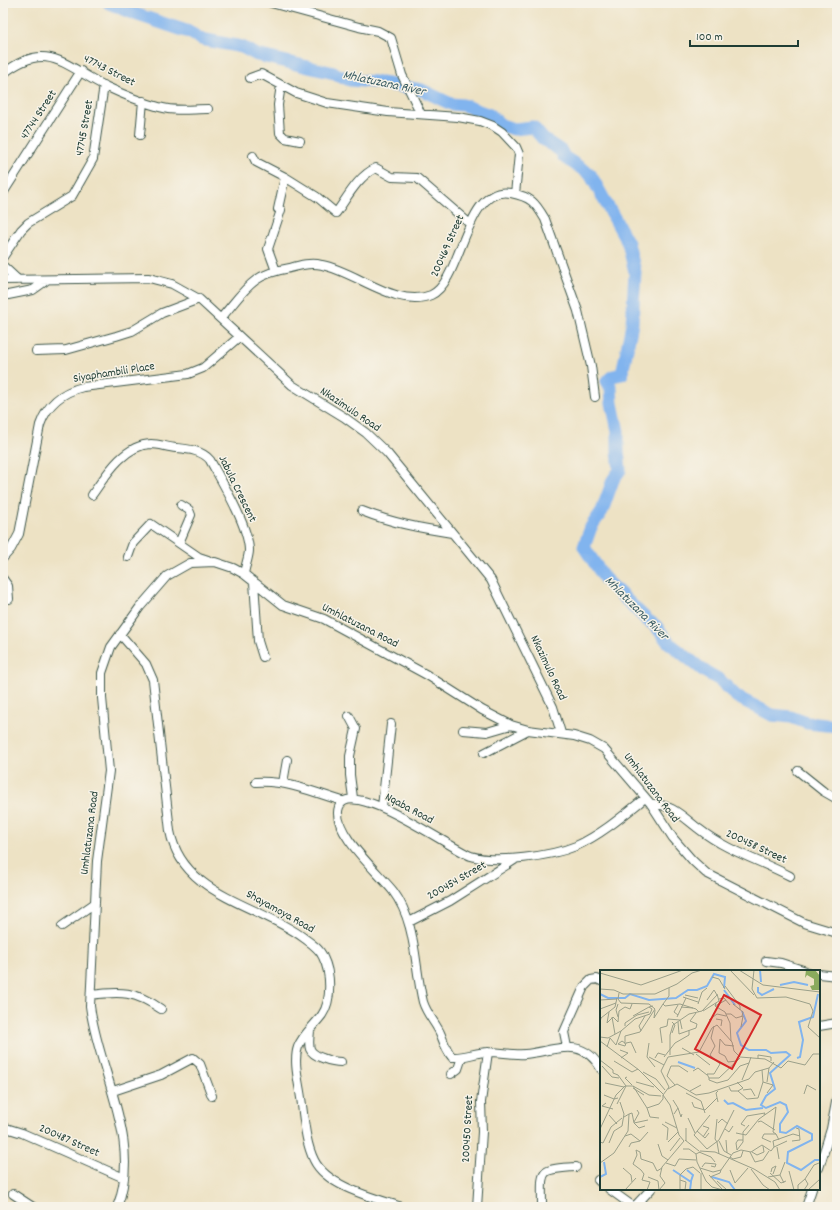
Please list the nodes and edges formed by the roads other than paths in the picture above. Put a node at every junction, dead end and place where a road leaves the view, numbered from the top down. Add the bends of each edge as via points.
1 (271, 3) edge
2 (81, 71) junction
3 (3, 74) edge
4 (250, 78) dead end
5 (104, 85) junction
6 (281, 85) junction
7 (143, 101) junction
8 (208, 109) dead end
9 (421, 114) junction
10 (140, 135) dead end
11 (300, 141) dead end
12 (253, 156) dead end
13 (285, 176) junction
14 (3, 193) edge
15 (515, 194) junction
16 (470, 224) junction
17 (3, 257) edge
18 (3, 266) edge
19 (276, 271) junction
20 (3, 280) edge
21 (18, 280) junction
22 (48, 280) junction
23 (3, 296) edge
24 (199, 299) junction
25 (221, 318) junction
26 (239, 337) junction
27 (36, 351) dead end
28 (595, 397) dead end
29 (92, 495) dead end
30 (180, 506) dead end
31 (362, 511) dead end
32 (452, 533) junction
33 (179, 543) junction
34 (128, 557) dead end
35 (3, 558) edge
36 (215, 562) junction
37 (244, 574) junction
38 (3, 580) edge
39 (254, 582) junction
40 (9, 599) dead end
41 (120, 634) junction
42 (263, 657) dead end
43 (349, 716) dead end
44 (391, 724) dead end
45 (511, 725) junction
46 (462, 730) dead end
47 (528, 730) junction
48 (561, 733) junction
49 (484, 752) dead end
50 (287, 760) dead end
51 (798, 771) dead end
52 (256, 782) dead end
53 (283, 783) junction
54 (353, 798) junction
55 (837, 799) edge
56 (342, 801) junction
57 (648, 801) junction
58 (382, 807) junction
59 (516, 859) junction
60 (790, 876) dead end
61 (95, 903) junction
62 (409, 922) junction
63 (62, 926) dead end
64 (837, 933) edge
65 (766, 961) dead end
66 (803, 970) edge
67 (820, 974) edge
68 (837, 976) edge
69 (600, 980) edge
70 (91, 994) junction
71 (161, 1009) dead end
72 (837, 1023) edge
73 (820, 1026) edge
74 (310, 1029) junction
75 (568, 1047) junction
76 (488, 1052) junction
77 (462, 1058) junction
78 (341, 1062) dead end
79 (600, 1068) edge
80 (451, 1074) dead end
81 (112, 1091) junction
82 (212, 1096) dead end
83 (837, 1097) edge
84 (3, 1127) edge
85 (820, 1165) edge
86 (576, 1167) dead end
87 (124, 1178) junction
88 (610, 1190) edge
89 (650, 1190) edge
90 (812, 1190) edge
91 (12, 1194) dead end
92 (33, 1207) edge
93 (117, 1207) edge
94 (402, 1207) edge
95 (477, 1207) edge
96 (542, 1207) edge
97 (634, 1207) edge
98 (806, 1207) edge

1 - 9 street via 372,29 391,38 402,75
2 - 3 street, 47743 Street via 61,61 35,57
2 - 5 street, 47743 Street
2 - 14 street, 47744 Street
4 - 6 street via 261,74
5 - 7 street, 47743 Street
5 - 17 street, 47745 Street via 93,159 89,168 72,196 28,223
6 - 9 street via 327,103
6 - 11 street via 278,105 279,131 286,138
7 - 8 street, 47743 Street via 169,109
7 - 10 street
9 - 15 street via 480,120 502,132 520,154
12 - 13 street via 256,162
13 - 16 street via 336,213 355,186 376,168 392,177 417,178
13 - 19 street via 278,209 281,210 268,249
15 - 16 street, 200469 Street via 504,191 495,195 479,208
15 - 28 street, 200469 Street via 524,195 531,200 545,219 578,311 591,366
16 - 19 street, 200469 Street via 444,286 438,292 422,298 385,292 340,270 323,265 308,264
18 - 21 street
19 - 25 street, 200469 Street via 251,284
20 - 21 street, Nkazimulo Road
21 - 22 street, Nkazimulo Road
22 - 23 street via 33,290
22 - 24 street, Nkazimulo Road via 149,278 172,284
24 - 25 street, Nkazimulo Road
24 - 27 street via 162,313 116,336 66,350
25 - 26 street, Nkazimulo Road
26 - 32 street, Nkazimulo Road via 292,385 344,417 378,443
26 - 35 street, Siyaphambili Place via 203,368 188,374 83,387 55,400 46,410 40,425 18,534 12,549
29 - 37 street, Jabula Crescent via 118,461 139,446 156,444 192,450 205,455 210,460 247,538 249,552
30 - 33 street via 189,510 191,515
31 - 32 street via 408,527
32 - 48 street, Nkazimulo Road via 482,566 499,593 553,707
33 - 34 street via 151,524 134,543
33 - 36 street via 199,557
36 - 37 street, Umhlatuzana Road
36 - 41 street, Umhlatuzana Road via 190,563 171,573 140,606
37 - 39 street, Umhlatuzana Road
38 - 40 street via 8,586
39 - 42 street via 258,642
39 - 45 street, Umhlatuzana Road via 283,605 331,623 427,675
41 - 61 street, Umhlatuzana Road via 106,658 101,678 109,771 100,828
41 - 74 street, Shayamoya Road via 146,664 153,680 174,848 193,875 216,891 299,934 313,944 323,956 328,979 327,1002 322,1015
43 - 54 street via 356,729 350,756
44 - 58 street
45 - 46 street via 487,732
45 - 47 street, Umhlatuzana Road
47 - 48 street, Umhlatuzana Road
47 - 49 street
48 - 57 street, Umhlatuzana Road via 583,738 604,749
50 - 53 street
51 - 55 street
52 - 53 street
53 - 56 street
54 - 56 street
54 - 58 street, Nqaba Road
56 - 62 street via 338,813 344,834 393,891
57 - 59 street, Nqaba Road via 576,846
57 - 60 street, 200458 Street via 672,809 716,841
57 - 64 street, Umhlatuzana Road via 673,838 706,873 804,924
58 - 59 street, Nqaba Road via 464,853 497,860
59 - 62 street, 200454 Street via 450,901
61 - 63 street
61 - 70 street, Umhlatuzana Road
62 - 77 street via 426,1010 441,1034 447,1051 452,1057
65 - 66 street
67 - 68 street
69 - 75 street via 591,980 584,987 564,1032
70 - 71 street via 127,992 140,996
70 - 81 street, Umhlatuzana Road via 93,1026
72 - 73 street
74 - 78 street via 311,1051 326,1059
74 - 94 street, Shayamoya Road via 298,1047 297,1060 303,1111 314,1160 322,1172 335,1181
75 - 76 street via 524,1054
75 - 79 street via 590,1055
76 - 77 street
76 - 95 street, 200450 Street via 481,1102 482,1132
77 - 80 street via 458,1069
81 - 82 street via 162,1075 188,1060 196,1059
81 - 87 street, Umhlatuzana Road via 122,1136
83 - 85 street
84 - 87 street, 200487 Street
86 - 96 street via 545,1171 542,1176
87 - 93 street, Umhlatuzana Road
88 - 97 street
89 - 97 street
90 - 98 street
91 - 92 street

